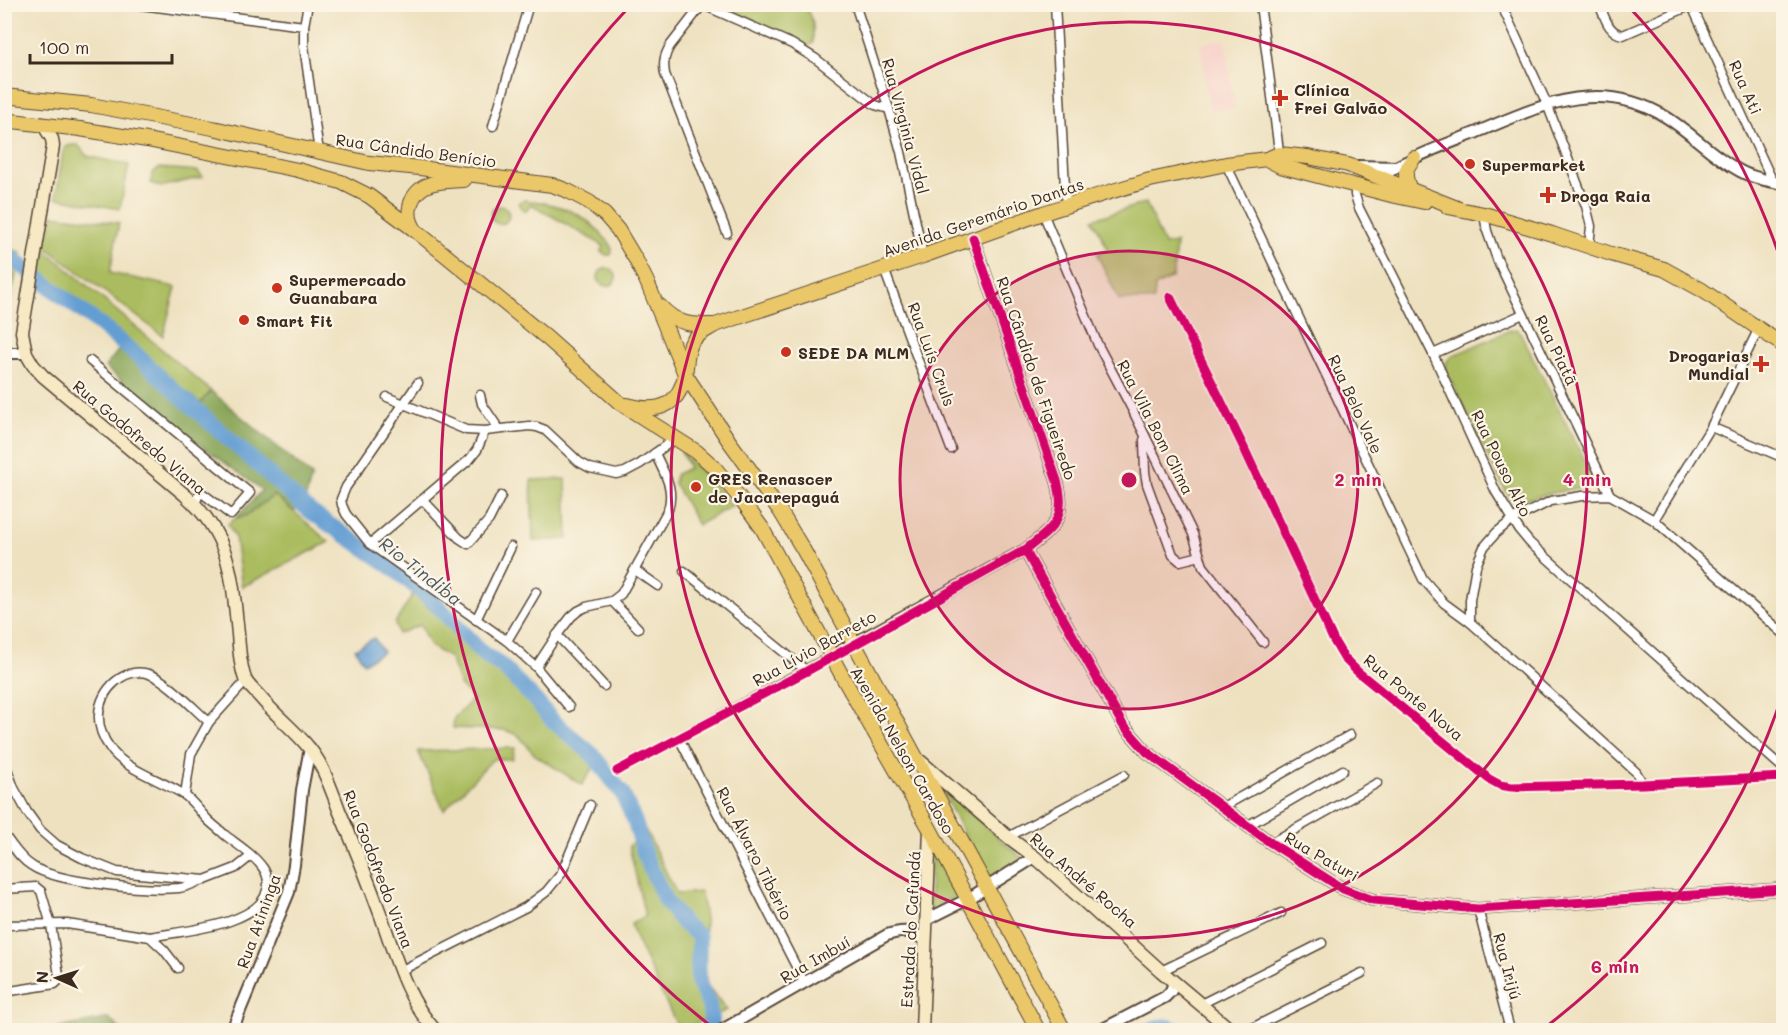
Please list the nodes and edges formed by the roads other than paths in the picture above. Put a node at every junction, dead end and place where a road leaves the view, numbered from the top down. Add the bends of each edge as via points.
1 (133, 4) edge
2 (308, 4) edge
3 (529, 4) edge
4 (855, 4) edge
5 (1055, 4) edge
6 (1260, 4) edge
7 (1501, 4) edge
8 (1599, 4) edge
9 (701, 5) edge
10 (1691, 5) edge
11 (304, 26) junction
12 (4, 96) edge
13 (1547, 104) junction
14 (889, 109) junction
15 (4, 120) edge
16 (43, 124) junction
17 (494, 126) dead end
18 (71, 128) junction
19 (53, 146) junction
20 (319, 152) junction
21 (1414, 158) junction
22 (1275, 160) junction
23 (1226, 164) junction
24 (1348, 165) junction
25 (1396, 167) junction
26 (496, 178) junction
27 (1381, 178) junction
28 (1778, 183) edge
29 (1355, 185) junction
30 (1410, 190) junction
31 (1066, 206) junction
32 (1457, 208) junction
33 (1043, 213) junction
34 (1484, 214) junction
35 (416, 231) junction
36 (727, 232) dead end
37 (973, 238) junction
38 (1590, 247) junction
39 (923, 256) junction
40 (884, 269) junction
41 (653, 296) junction
42 (1170, 297) dead end
43 (1523, 314) junction
44 (715, 325) junction
45 (1758, 330) junction
46 (1784, 346) edge
47 (26, 352) junction
48 (4, 353) edge
49 (1433, 354) junction
50 (90, 362) dead end
51 (685, 374) junction
52 (418, 383) dead end
53 (480, 395) dead end
54 (387, 397) dead end
55 (620, 403) junction
56 (404, 405) junction
57 (1711, 427) junction
58 (499, 429) junction
59 (485, 431) junction
60 (1144, 437) junction
61 (676, 438) junction
62 (951, 449) dead end
63 (655, 453) junction
64 (1784, 458) edge
65 (1610, 495) junction
66 (501, 496) dead end
67 (423, 500) junction
68 (195, 504) junction
69 (1512, 520) junction
70 (1654, 520) junction
71 (370, 544) junction
72 (511, 547) dead end
73 (1025, 550) junction
74 (1200, 556) junction
75 (635, 570) junction
76 (684, 571) dead end
77 (658, 586) dead end
78 (536, 592) dead end
79 (612, 601) junction
80 (476, 620) junction
81 (1470, 622) junction
82 (638, 628) dead end
83 (1784, 634) edge
84 (557, 635) junction
85 (507, 640) junction
86 (1263, 642) dead end
87 (853, 644) junction
88 (831, 656) junction
89 (536, 666) junction
90 (807, 671) junction
91 (246, 681) junction
92 (604, 686) dead end
93 (569, 707) dead end
94 (209, 722) junction
95 (1350, 735) dead end
96 (679, 738) junction
97 (310, 748) junction
98 (914, 755) junction
99 (4, 761) edge
100 (1784, 769) edge
101 (1342, 770) dead end
102 (617, 771) dead end
103 (1124, 775) dead end
104 (1784, 777) edge
105 (1377, 783) dead end
106 (1643, 784) junction
107 (185, 795) junction
108 (590, 805) dead end
109 (1221, 808) junction
110 (1247, 826) junction
111 (930, 829) junction
112 (4, 835) edge
113 (1008, 837) junction
114 (1271, 843) junction
115 (251, 856) junction
116 (1035, 857) junction
117 (205, 880) junction
118 (986, 888) junction
119 (4, 889) edge
120 (1784, 889) edge
121 (968, 899) junction
122 (1478, 909) junction
123 (1281, 913) dead end
124 (926, 920) junction
125 (4, 925) edge
126 (51, 925) junction
127 (150, 937) junction
128 (924, 940) junction
129 (1322, 943) dead end
130 (178, 968) dead end
131 (400, 971) junction
132 (1161, 971) junction
133 (1362, 973) dead end
134 (804, 982) junction
135 (1174, 982) junction
136 (4, 992) edge
137 (1201, 1004) junction
138 (232, 1030) edge
139 (435, 1030) edge
140 (722, 1030) edge
141 (922, 1030) edge
142 (1038, 1030) edge
143 (1064, 1030) edge
144 (1101, 1030) edge
145 (1231, 1030) edge
146 (1248, 1030) edge
147 (1510, 1030) edge

1 - 11 street
2 - 11 street
3 - 17 street
4 - 14 street, Rua Virginia Vidal
5 - 31 street
6 - 22 street
7 - 13 street
8 - 10 street via 1611,31 1623,35
9 - 14 street via 792,44 875,105
9 - 36 street via 670,46 664,66
10 - 28 street, Rua Ati
11 - 20 street
12 - 20 main road, Rua Cândido Benício via 91,105
13 - 21 street
13 - 28 street via 1591,96 1645,105 1734,168
13 - 38 street via 1586,206 1591,226
14 - 39 street, Rua Virginia Vidal
15 - 16 main road
16 - 18 main road
16 - 19 main road
18 - 19 main road
18 - 35 main road via 210,152 341,182 369,196
19 - 47 main road via 22,332
20 - 26 main road, Rua Cândido Benício via 369,163
21 - 25 street
21 - 30 main road via 1406,169
22 - 23 main road, Avenida Geremário Dantas
22 - 24 main road, Avenida Geremário Dantas via 1308,157
22 - 29 main road, Avenida Geremário Dantas
23 - 31 main road, Avenida Geremário Dantas via 1150,180
23 - 81 street, Rua Belo Vale via 1423,579 1444,603
24 - 25 street
24 - 27 main road, Avenida Geremário Dantas
25 - 27 street
26 - 35 main road via 425,186 414,195 409,208 410,222
26 - 41 main road, Rua Cândido Benício via 552,185 589,202 618,230
27 - 29 main road
27 - 30 main road, Avenida Geremário Dantas
29 - 32 main road, Avenida Geremário Dantas
29 - 49 street, Rua Pouso Alto via 1359,208
30 - 32 main road, Avenida Geremário Dantas
31 - 33 main road, Avenida Geremário Dantas
32 - 34 main road, Avenida Geremário Dantas
33 - 37 main road, Avenida Geremário Dantas
33 - 60 street, Rua Vila Bom Clima via 1098,345
34 - 38 main road, Avenida Geremário Dantas
34 - 43 street, Rua Piatã via 1491,244
35 - 55 main road
37 - 39 main road, Avenida Geremário Dantas
37 - 73 street, Rua Cândido de Figueiredo via 1061,494 1057,521
38 - 45 main road, Avenida Geremário Dantas via 1664,269 1702,290
39 - 40 main road, Avenida Geremário Dantas
40 - 44 main road, Avenida Geremário Dantas
40 - 62 street, Rua Luís Cruls
41 - 44 main road, Avenida Geremário Dantas via 677,321
41 - 51 main road, Rua Cândido Benício
42 - 106 street, Rua Ponte Nova via 1334,641 1358,672 1500,785 1511,788
43 - 49 street
43 - 65 street, Rua Piatã
44 - 51 main road, Avenida Geremário Dantas via 691,344
45 - 46 main road, Avenida Geremário Dantas
45 - 57 street
47 - 48 street
47 - 68 main road, Rua Godofredo Viana via 53,386
49 - 69 street, Rua Pouso Alto
50 - 68 street via 250,493 231,515 202,493
51 - 55 main road, Avenida Geremário Dantas via 676,397 665,406 647,409
51 - 87 main road, Avenida Nelson Cardoso via 780,511
52 - 56 street
53 - 58 street
54 - 56 street
55 - 61 main road, Avenida Nelson Cardoso
56 - 59 street via 456,427
56 - 71 street via 343,492 346,514
57 - 64 street
57 - 70 street
58 - 59 street
58 - 63 street via 529,426 545,430 579,462 616,474
59 - 67 street via 470,459
60 - 74 street, Rua Vila Bom Clima via 1193,534
60 - 74 street via 1147,484 1173,555 1180,561
61 - 63 street
61 - 88 main road, Avenida Nelson Cardoso via 714,467 762,528
63 - 75 street via 671,489 671,500
65 - 69 street via 1551,501
65 - 70 street
66 - 67 street via 489,520 468,544
67 - 71 street
68 - 91 main road, Rua Godofredo Viana via 215,530 231,571
69 - 81 street via 1484,547 1476,566
69 - 100 street, Rua Pouso Alto via 1530,543
70 - 83 street
71 - 80 street
72 - 80 street
73 - 87 street, Rua Lívio Barreto
73 - 109 street, Rua Paturi via 1123,725 1147,752
74 - 86 street, Rua Vila Bom Clima via 1208,575
75 - 77 street
75 - 79 street via 621,594
76 - 90 street, Rua Lívio Barreto
78 - 85 street
79 - 82 street
79 - 84 street via 578,611
80 - 85 street
81 - 106 street, Rua Belo Vale via 1635,772
84 - 89 street
84 - 92 street
85 - 89 street
87 - 88 street, Rua Lívio Barreto
87 - 98 main road, Avenida Nelson Cardoso
88 - 90 street, Rua Lívio Barreto
88 - 111 main road, Avenida Nelson Cardoso
89 - 93 street
90 - 96 street, Rua Lívio Barreto
91 - 94 street
91 - 97 main road, Rua Godofredo Viana
94 - 107 street via 191,754
94 - 107 street via 149,674 133,673 117,679 106,693 99,713 101,734 111,751 132,767
95 - 109 street
96 - 102 street, Rua Lívio Barreto
96 - 134 street, Rua Álvaro Tibério
97 - 131 main road, Rua Godofredo Viana via 359,858
97 - 138 street, Rua Atininga via 289,892
98 - 113 main road, Rua André Rocha
98 - 118 main road, Avenida Nelson Cardoso
99 - 117 street via 27,812 57,845 117,872
101 - 110 street
103 - 113 street
104 - 106 street, Rua Ponte Nova
105 - 114 street
107 - 115 street
108 - 131 street via 561,874 546,892 526,907
109 - 110 street, Rua Paturi
110 - 114 street, Rua Paturi
111 - 121 main road, Avenida Nelson Cardoso
111 - 124 main road, Estrada do Cafundá
112 - 117 street via 24,860 52,876 154,888 181,888
113 - 116 main road, Rua André Rocha
114 - 122 street, Rua Paturi via 1343,889 1373,900
115 - 117 street via 236,868
115 - 127 street via 268,879 261,903 248,914 218,925
116 - 118 street
116 - 132 main road, Rua André Rocha
118 - 121 street
118 - 143 main road, Avenida Nelson Cardoso
119 - 126 street via 39,889
120 - 122 street, Rua Paturi
121 - 124 street
121 - 142 main road, Avenida Nelson Cardoso
122 - 147 street, Rua Irijú
123 - 132 street
124 - 128 main road, Estrada do Cafundá
125 - 126 street
126 - 127 street
126 - 136 street via 59,980 55,984
127 - 130 street
128 - 134 street, Rua Imbuí via 911,932 887,935
128 - 141 main road, Estrada do Cafundá
129 - 137 street
131 - 139 main road, Rua Godofredo Viana via 425,1020
132 - 135 main road, Rua André Rocha
133 - 146 street
134 - 140 street, Rua Imbuí
135 - 137 main road, Rua André Rocha
135 - 144 street via 1165,997
137 - 145 main road, Rua André Rocha

